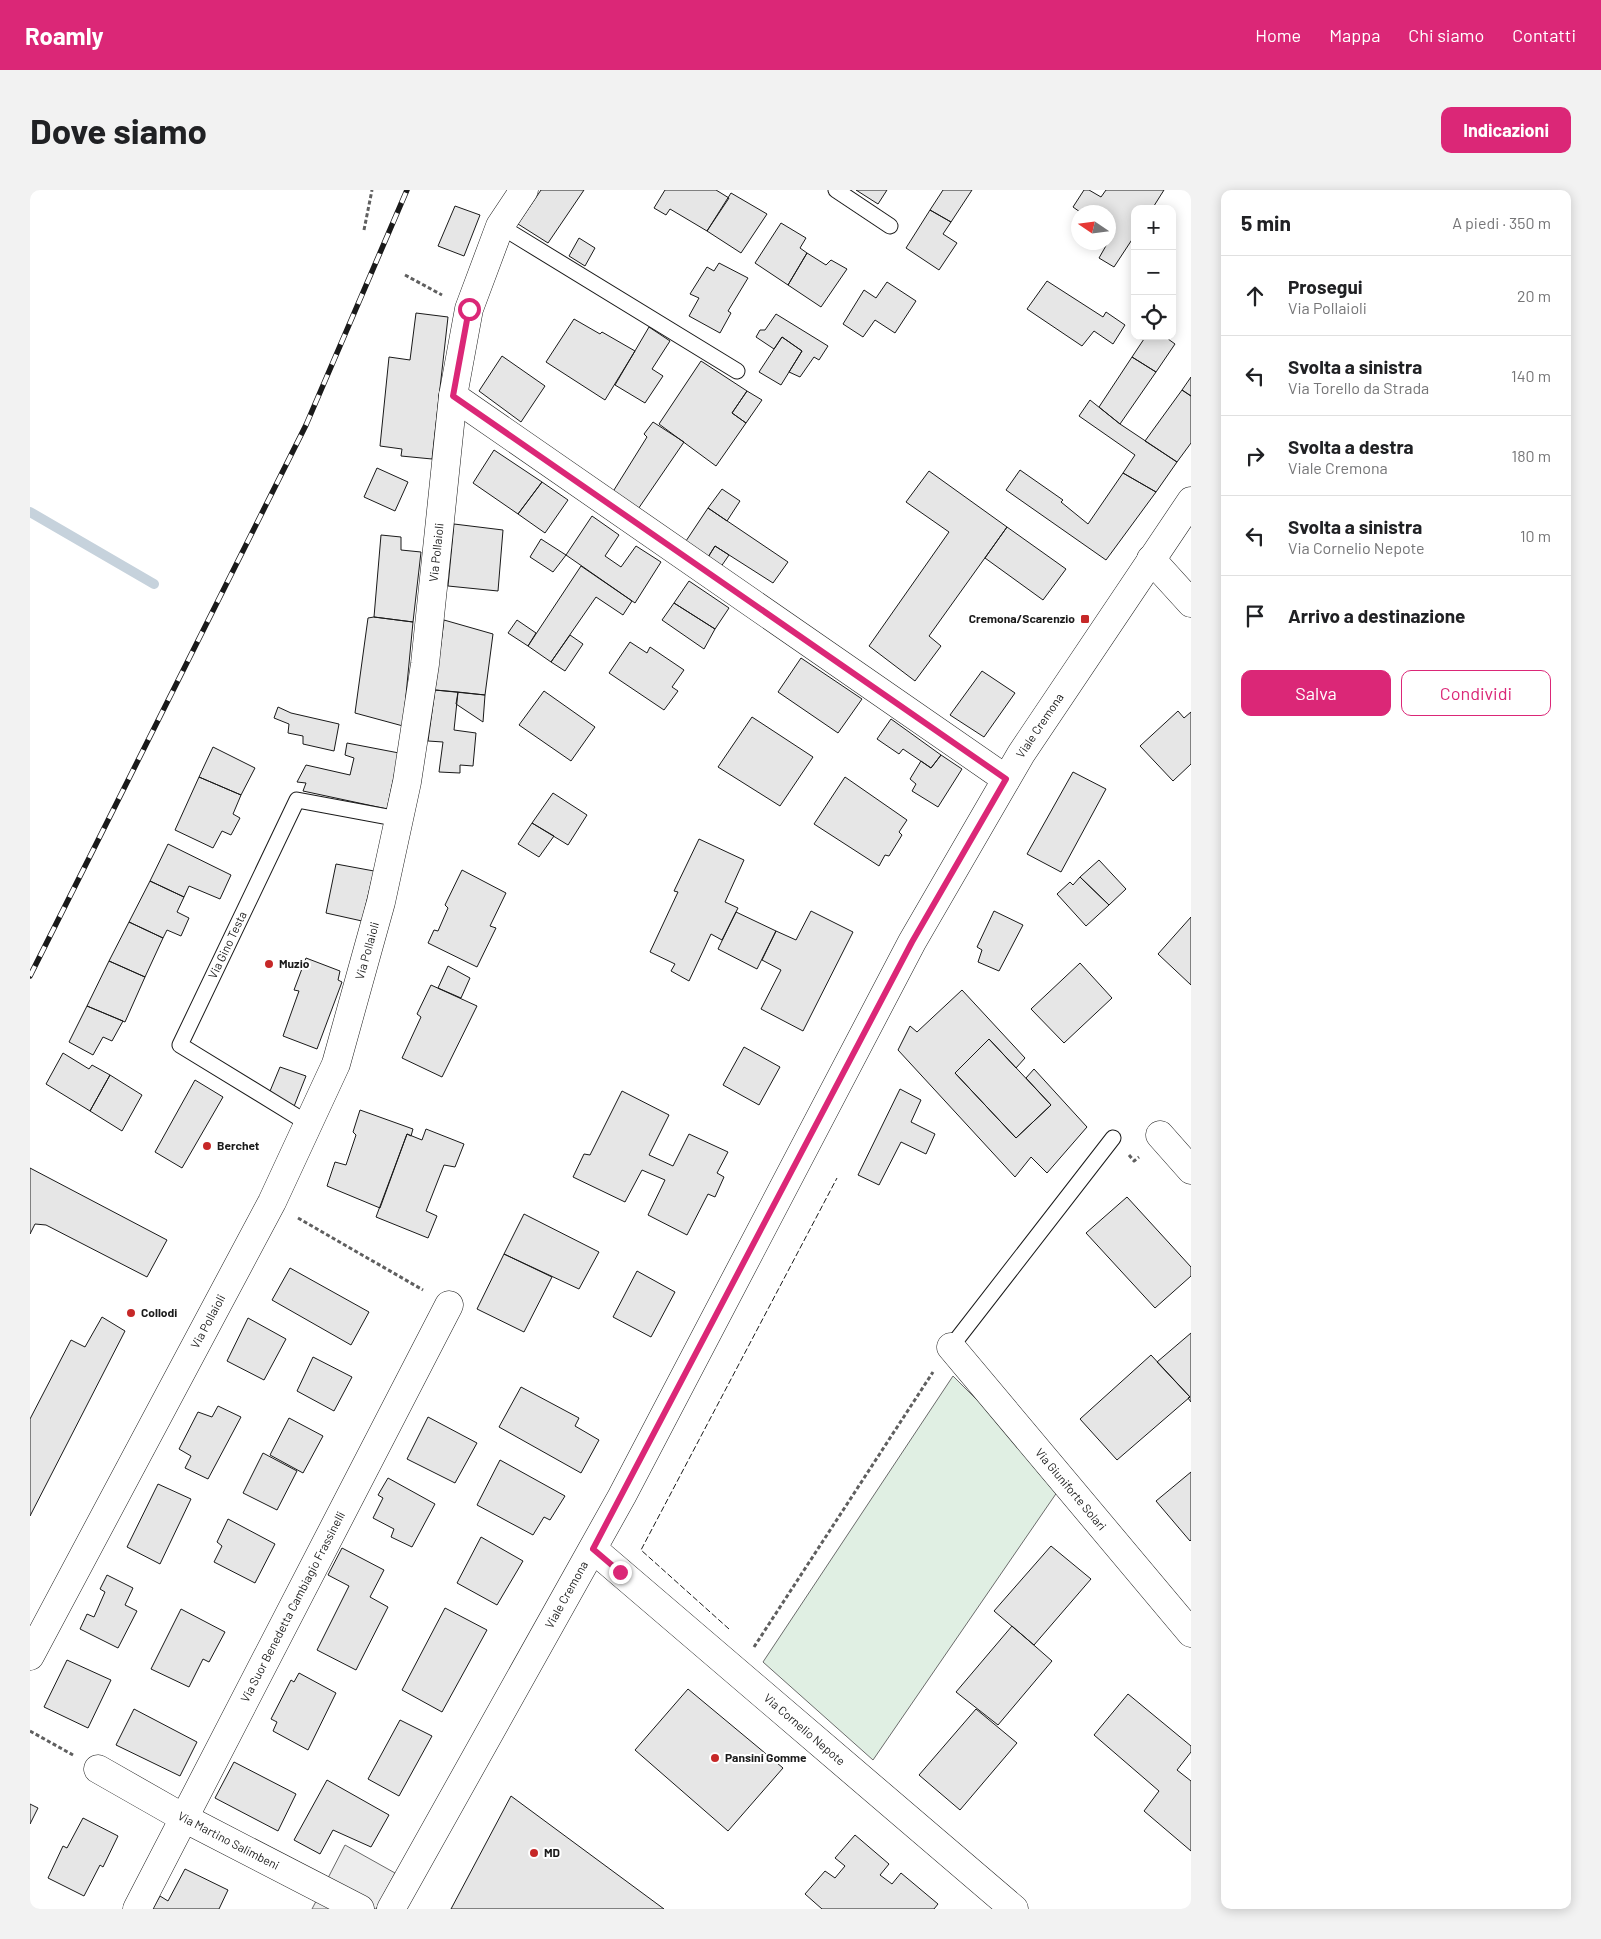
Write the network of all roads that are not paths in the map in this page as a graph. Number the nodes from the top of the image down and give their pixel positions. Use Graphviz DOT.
graph roads {
  1 [pos="524,190"];
  2 [pos="836,190"];
  3 [pos="500,226"];
  4 [pos="890,226"];
  5 [pos="737,370"];
  6 [pos="453,396"];
  7 [pos="1191,501"];
  8 [pos="1151,559"];
  9 [pos="1191,603"];
  10 [pos="1006,779"];
  11 [pos="400,819"];
  12 [pos="309,1124"];
  13 [pos="1160,1135"];
  14 [pos="1113,1138"];
  15 [pos="1191,1170"];
  16 [pos="449,1305"];
  17 [pos="951,1347"];
  18 [pos="593,1549"];
  19 [pos="1191,1633"];
  20 [pos="30,1656"];
  21 [pos="98,1768"];
  22 [pos="184,1818"];
  23 [pos="137,1909"];
  24 [pos="360,1909"];
  25 [pos="391,1909"];
  26 [pos="1014,1909"];
  1 -- 3 [label="street, Via Pollaioli"];
  2 -- 4 [label="lane"];
  3 -- 5 [label="lane"];
  3 -- 6 [label="street, Via Pollaioli"];
  6 -- 10 [label="street"];
  6 -- 11 [label="street, Via Pollaioli"];
  7 -- 8 [label="street, Viale Cremona"];
  8 -- 9 [label="street"];
  8 -- 10 [label="street, Viale Cremona"];
  10 -- 18 [label="street, Viale Cremona"];
  11 -- 12 [label="street, Via Pollaioli"];
  11 -- 12 [label="lane, Via Gino Testa"];
  12 -- 20 [label="street, Via Pollaioli"];
  13 -- 15 [label="street"];
  14 -- 17 [label="lane"];
  16 -- 22 [label="street, Via Suor Benedetta Cambiagio Frassinelli"];
  17 -- 19 [label="street, Via Giuniforte Solari"];
  18 -- 25 [label="street, Viale Cremona"];
  18 -- 26 [label="street, Via Cornelio Nepote"];
  21 -- 22 [label="street, Via Martino Salimbeni"];
  22 -- 23 [label="street, Via Suor Benedetta Cambiagio Frassinelli"];
  22 -- 24 [label="street, Via Martino Salimbeni"];
}
